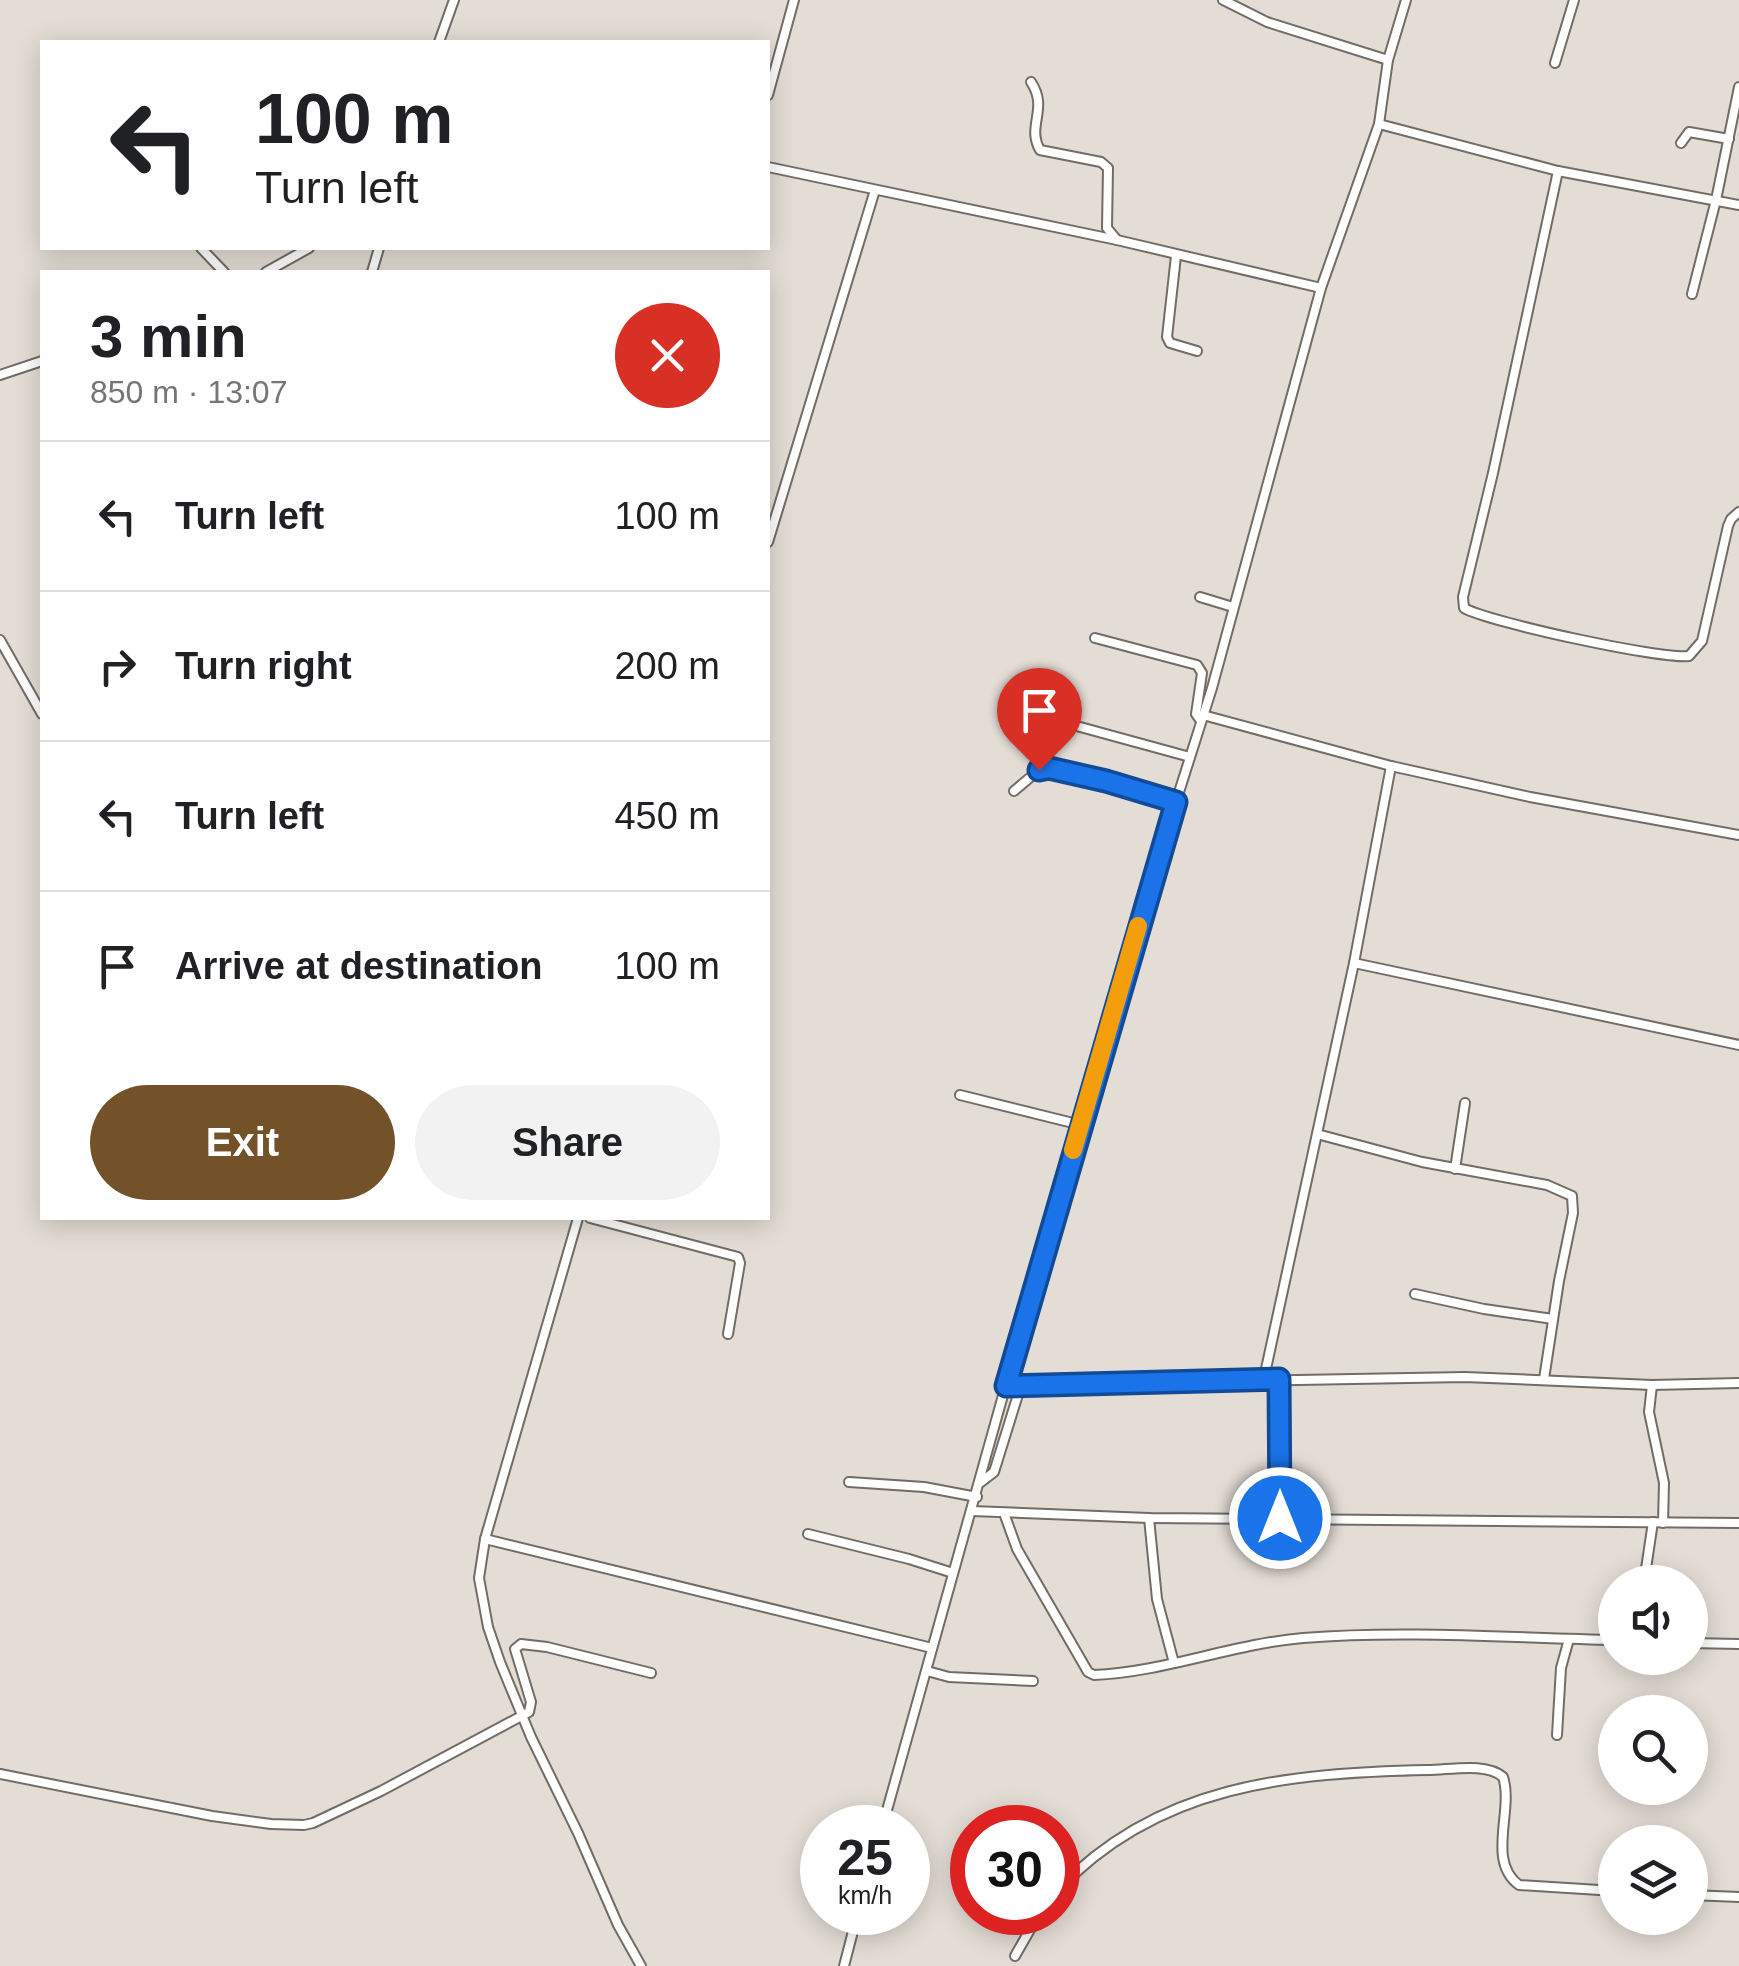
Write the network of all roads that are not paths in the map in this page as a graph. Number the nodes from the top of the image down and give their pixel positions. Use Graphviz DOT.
graph roads {
  1 [pos="454,0"];
  2 [pos="794,0"];
  3 [pos="1224,0"];
  4 [pos="1406,0"];
  5 [pos="1574,0"];
  6 [pos="440,40"];
  7 [pos="1388,60"];
  8 [pos="1554,63"];
  9 [pos="1031,82"];
  10 [pos="770,88"];
  11 [pos="1739,88"];
  12 [pos="1738,102"];
  13 [pos="1379,124"];
  14 [pos="1728,139"];
  15 [pos="1681,143"];
  16 [pos="770,167"];
  17 [pos="1558,171"];
  18 [pos="876,190"];
  19 [pos="1716,200"];
  20 [pos="1739,205"];
  21 [pos="1116,240"];
  22 [pos="203,250"];
  23 [pos="305,250"];
  24 [pos="1176,256"];
  25 [pos="222,270"];
  26 [pos="270,270"];
  27 [pos="1321,288"];
  28 [pos="1692,294"];
  29 [pos="1197,351"];
  30 [pos="40,362"];
  31 [pos="0,375"];
  32 [pos="1739,512"];
  33 [pos="770,535"];
  34 [pos="1200,597"];
  35 [pos="1233,607"];
  36 [pos="1095,638"];
  37 [pos="0,640"];
  38 [pos="40,710"];
  39 [pos="1040,716"];
  40 [pos="1202,718"];
  41 [pos="1190,757"];
  42 [pos="1391,766"];
  43 [pos="1014,791"];
  44 [pos="1176,802"];
  45 [pos="1739,834"];
  46 [pos="1354,962"];
  47 [pos="1739,1045"];
  48 [pos="960,1094"];
  49 [pos="1465,1104"];
  50 [pos="1080,1125"];
  51 [pos="1317,1134"];
  52 [pos="1455,1169"];
  53 [pos="577,1220"];
  54 [pos="598,1220"];
  55 [pos="1415,1294"];
  56 [pos="1553,1319"];
  57 [pos="728,1334"];
  58 [pos="1264,1378"];
  59 [pos="1279,1379"];
  60 [pos="1544,1379"];
  61 [pos="1739,1383"];
  62 [pos="1021,1385"];
  63 [pos="1652,1385"];
  64 [pos="1006,1386"];
  65 [pos="849,1482"];
  66 [pos="980,1482"];
  67 [pos="977,1497"];
  68 [pos="972,1511"];
  69 [pos="1004,1512"];
  70 [pos="1149,1518"];
  71 [pos="1280,1518"];
  72 [pos="1658,1522"];
  73 [pos="1739,1523"];
  74 [pos="808,1534"];
  75 [pos="485,1538"];
  76 [pos="1648,1565"];
  77 [pos="954,1573"];
  78 [pos="1569,1639"];
  79 [pos="1598,1640"];
  80 [pos="1708,1643"];
  81 [pos="1739,1644"];
  82 [pos="932,1648"];
  83 [pos="1174,1663"];
  84 [pos="927,1671"];
  85 [pos="651,1673"];
  86 [pos="1033,1681"];
  87 [pos="522,1718"];
  88 [pos="1557,1735"];
  89 [pos="0,1774"];
  90 [pos="889,1805"];
  91 [pos="1080,1866"];
  92 [pos="1598,1890"];
  93 [pos="1708,1896"];
  94 [pos="1739,1897"];
  95 [pos="852,1935"];
  96 [pos="1027,1935"];
  97 [pos="1015,1956"];
  98 [pos="641,1966"];
  99 [pos="844,1966"];
  1 -- 6 [label="street"];
  2 -- 10 [label="street"];
  3 -- 7 [label="street"];
  4 -- 7 [label="street"];
  5 -- 8 [label="street"];
  7 -- 13 [label="street"];
  9 -- 21 [label="street"];
  11 -- 12 [label="street"];
  12 -- 14 [label="street"];
  13 -- 17 [label="street"];
  13 -- 27 [label="street"];
  14 -- 15 [label="street"];
  14 -- 19 [label="street"];
  16 -- 18 [label="street"];
  17 -- 19 [label="street"];
  17 -- 32 [label="street"];
  18 -- 21 [label="street"];
  18 -- 33 [label="street"];
  19 -- 20 [label="street"];
  19 -- 28 [label="street"];
  21 -- 24 [label="street"];
  22 -- 25 [label="street"];
  23 -- 26 [label="street"];
  24 -- 27 [label="street"];
  24 -- 29 [label="street"];
  27 -- 35 [label="street"];
  30 -- 31 [label="street"];
  34 -- 35 [label="street"];
  35 -- 40 [label="street"];
  36 -- 40 [label="street"];
  37 -- 38 [label="street"];
  39 -- 41 [label="street"];
  40 -- 41 [label="street"];
  40 -- 42 [label="street"];
  41 -- 44 [label="street"];
  42 -- 45 [label="street"];
  42 -- 46 [label="street"];
  43 -- 44 [label="street"];
  44 -- 50 [label="street"];
  46 -- 47 [label="street"];
  46 -- 51 [label="street"];
  48 -- 50 [label="street"];
  49 -- 52 [label="street"];
  50 -- 64 [label="street"];
  51 -- 52 [label="street"];
  51 -- 58 [label="street"];
  52 -- 56 [label="street"];
  53 -- 75 [label="street"];
  54 -- 57 [label="street"];
  55 -- 56 [label="street"];
  56 -- 60 [label="street"];
  58 -- 59 [label="street"];
  58 -- 62 [label="street"];
  59 -- 60 [label="street"];
  59 -- 71 [label="street"];
  60 -- 63 [label="street"];
  61 -- 63 [label="street"];
  62 -- 64 [label="street"];
  62 -- 66 [label="street"];
  63 -- 72 [label="street"];
  64 -- 66 [label="street"];
  65 -- 67 [label="street"];
  66 -- 67 [label="street"];
  67 -- 68 [label="street"];
  68 -- 69 [label="street"];
  68 -- 77 [label="street"];
  69 -- 70 [label="street"];
  69 -- 83 [label="street"];
  70 -- 71 [label="street"];
  70 -- 83 [label="street"];
  71 -- 72 [label="street"];
  72 -- 73 [label="street"];
  72 -- 76 [label="street"];
  74 -- 77 [label="street"];
  75 -- 82 [label="street"];
  75 -- 87 [label="street"];
  77 -- 82 [label="street"];
  78 -- 79 [label="street"];
  78 -- 83 [label="street"];
  78 -- 88 [label="street"];
  80 -- 81 [label="street"];
  82 -- 84 [label="street"];
  84 -- 86 [label="street"];
  84 -- 90 [label="street"];
  85 -- 87 [label="street"];
  87 -- 89 [label="street"];
  87 -- 98 [label="street"];
  91 -- 92 [label="street"];
  93 -- 94 [label="street"];
  95 -- 99 [label="street"];
  96 -- 97 [label="street"];
}
